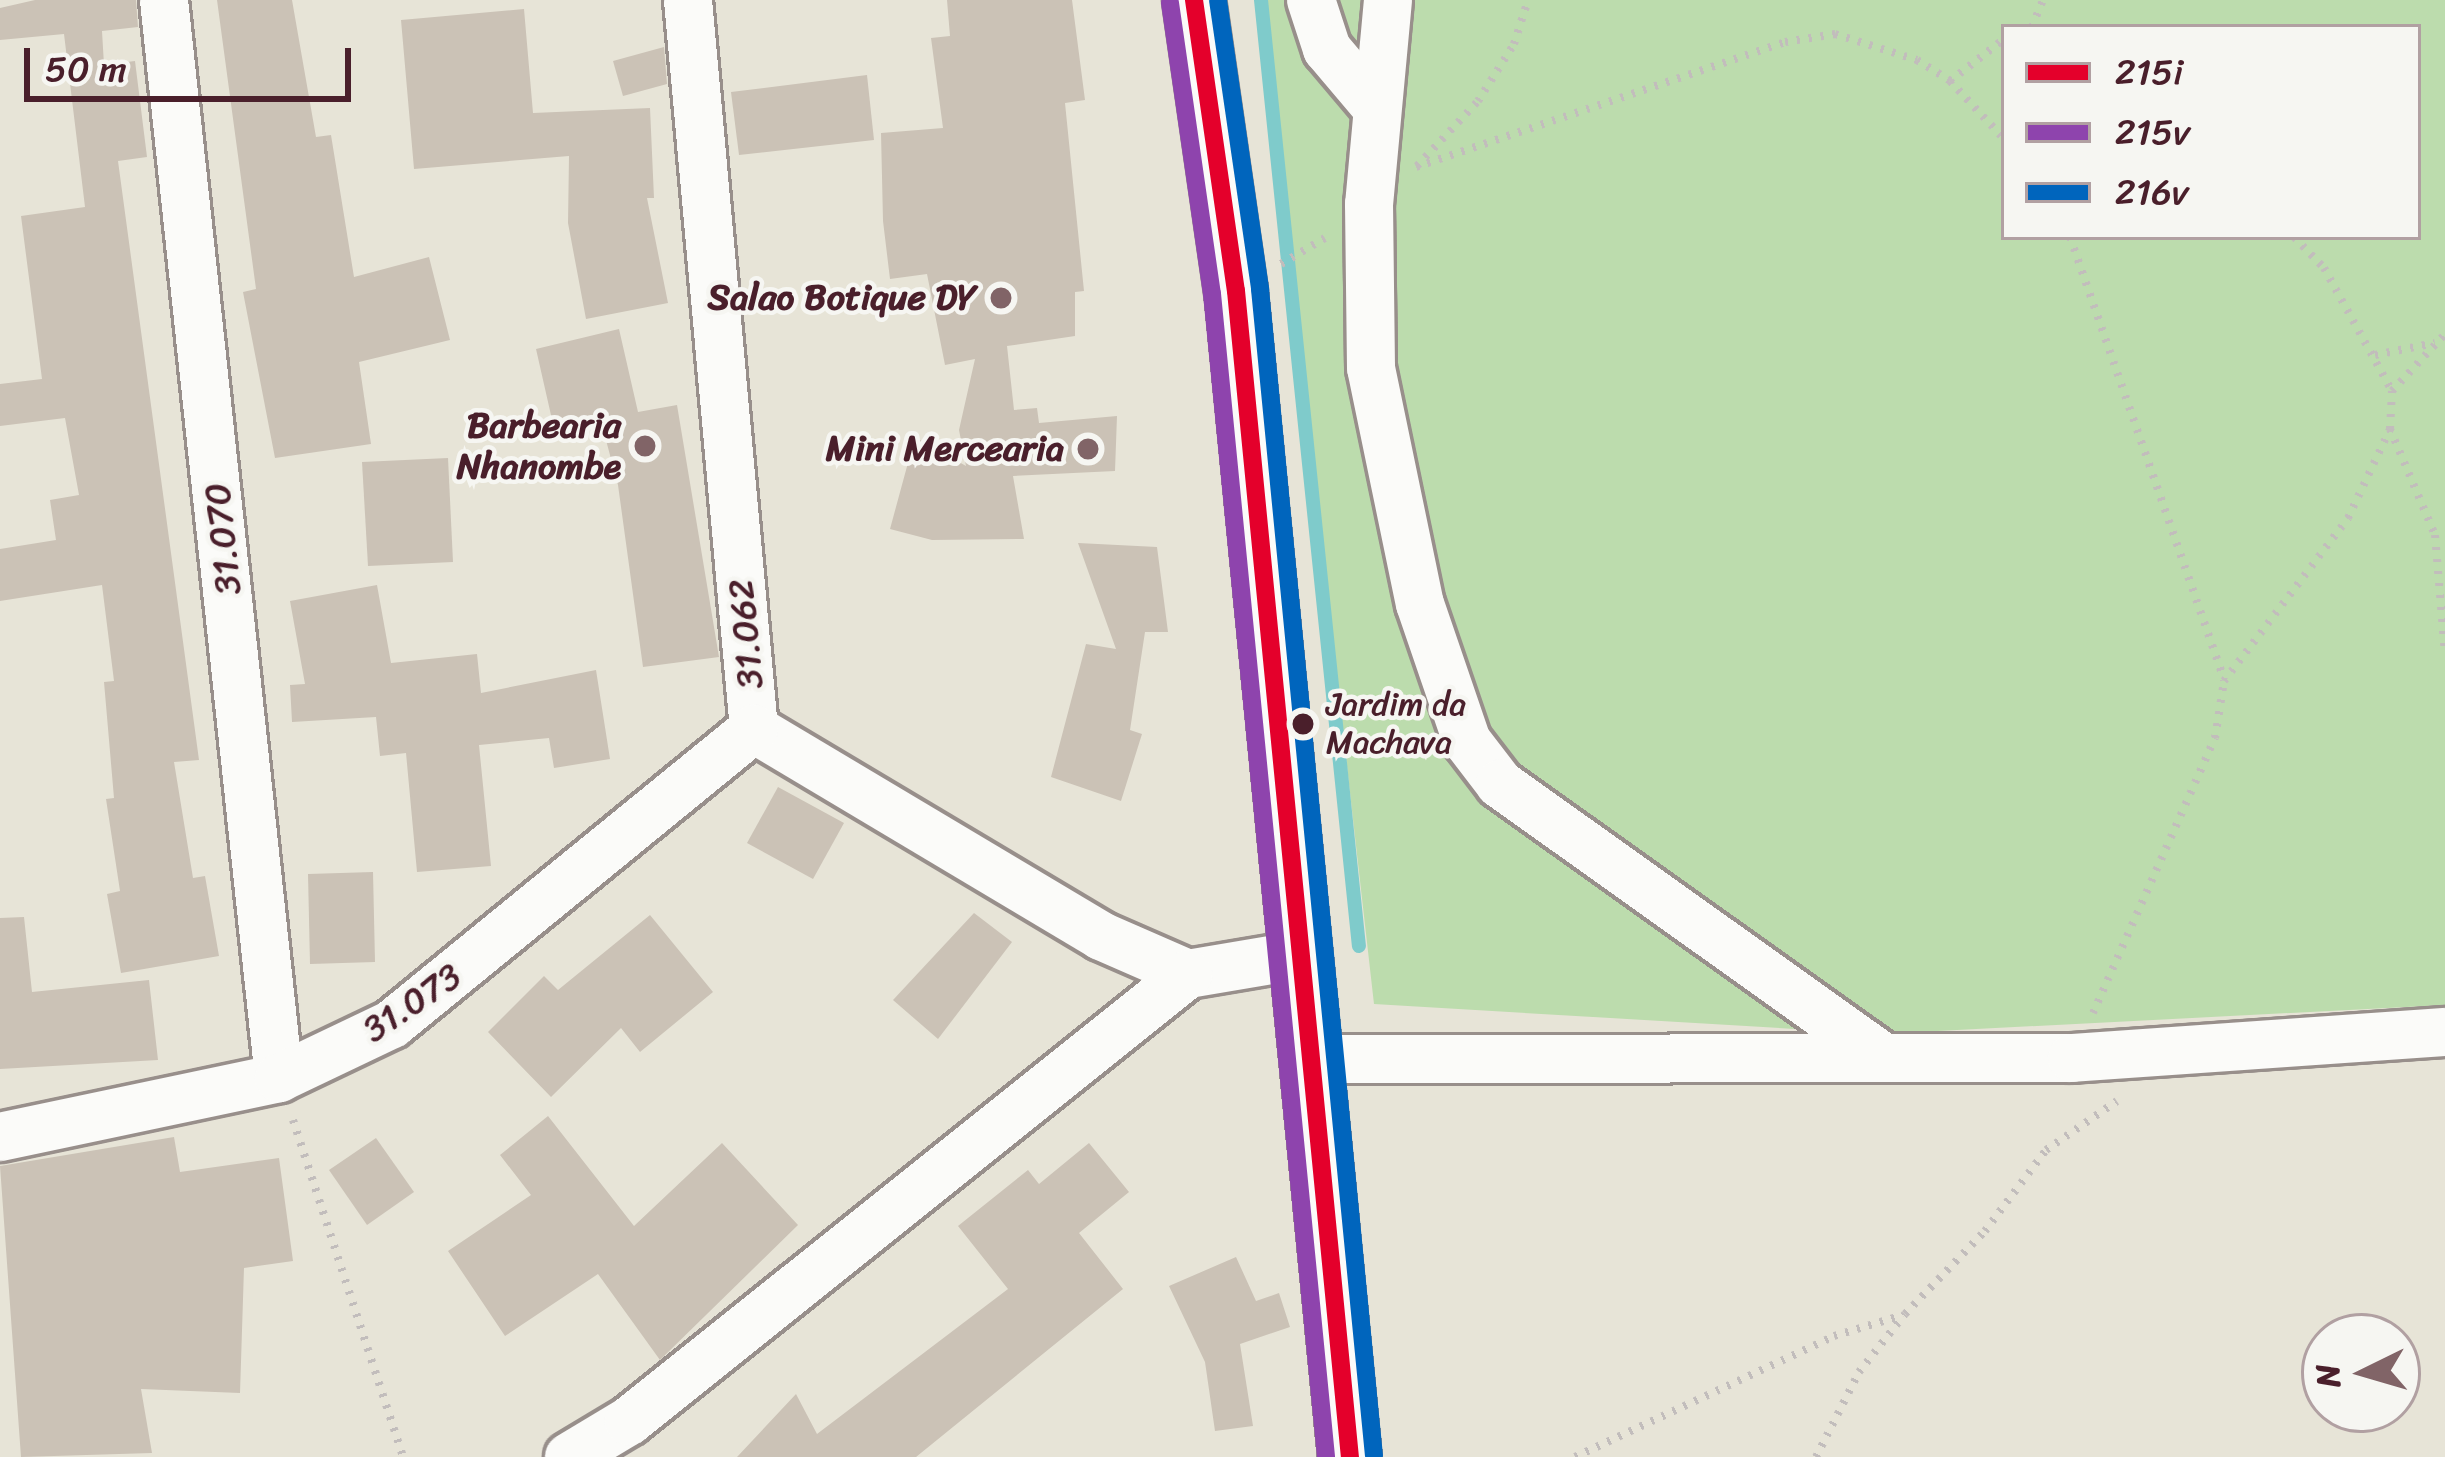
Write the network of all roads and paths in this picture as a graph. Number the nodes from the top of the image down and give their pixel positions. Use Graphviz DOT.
graph roads {
  1 [pos="164,0"];
  2 [pos="688,0"];
  3 [pos="1194,0"];
  4 [pos="1311,0"];
  5 [pos="1388,0"];
  6 [pos="1528,0"];
  7 [pos="2001,41"];
  8 [pos="1950,80"];
  9 [pos="1376,107"];
  10 [pos="2001,136"];
  11 [pos="1416,167"];
  12 [pos="1369,204"];
  13 [pos="2071,240"];
  14 [pos="2297,240"];
  15 [pos="1319,242"];
  16 [pos="2445,334"];
  17 [pos="2437,342"];
  18 [pos="2374,355"];
  19 [pos="2392,391"];
  20 [pos="2390,429"];
  21 [pos="2445,654"];
  22 [pos="2224,681"];
  23 [pos="754,729"];
  24 [pos="1300,955"];
  25 [pos="1188,974"];
  26 [pos="2445,1032"];
  27 [pos="1879,1054"];
  28 [pos="2072,1058"];
  29 [pos="1316,1059"];
  30 [pos="279,1078"];
  31 [pos="2128,1094"];
  32 [pos="0,1138"];
  33 [pos="1904,1314"];
  34 [pos="403,1457"];
  35 [pos="568,1457"];
  36 [pos="1350,1457"];
  37 [pos="1575,1457"];
  38 [pos="1816,1457"];
  1 -- 30 [label="street, 31.070"];
  2 -- 23 [label="street, 31.062"];
  3 -- 24 [label="main road"];
  4 -- 9 [label="street"];
  5 -- 9 [label="street"];
  6 -- 11 [label="path"];
  7 -- 8 [label="path"];
  8 -- 10 [label="path"];
  8 -- 11 [label="path"];
  9 -- 12 [label="street"];
  11 -- 12 [label="path"];
  12 -- 15 [label="path"];
  12 -- 27 [label="street"];
  13 -- 22 [label="path"];
  14 -- 18 [label="path"];
  16 -- 17 [label="path"];
  17 -- 18 [label="path"];
  17 -- 19 [label="path"];
  18 -- 19 [label="path"];
  19 -- 20 [label="path"];
  20 -- 21 [label="path"];
  20 -- 22 [label="path"];
  22 -- 28 [label="path"];
  23 -- 25 [label="street, 31.062"];
  23 -- 30 [label="street, 31.073"];
  24 -- 25 [label="street"];
  24 -- 29 [label="main road"];
  25 -- 35 [label="street"];
  26 -- 28 [label="street"];
  27 -- 28 [label="street"];
  27 -- 29 [label="street"];
  29 -- 36 [label="main road"];
  30 -- 32 [label="street, 31.073"];
  30 -- 34 [label="path"];
  31 -- 33 [label="path"];
  33 -- 37 [label="path"];
  33 -- 38 [label="path"];
}
